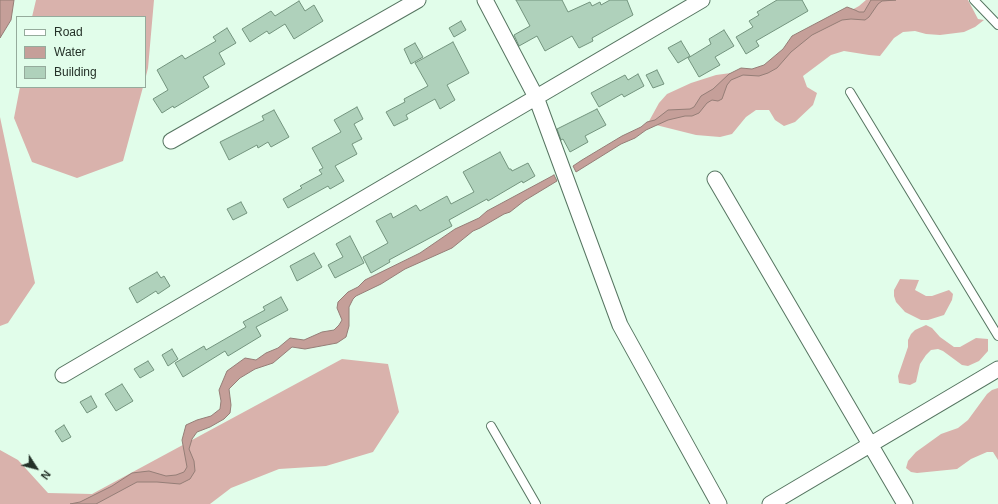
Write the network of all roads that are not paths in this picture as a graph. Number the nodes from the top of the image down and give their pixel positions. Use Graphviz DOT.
graph roads {
  1 [pos="418,0"];
  2 [pos="485,0"];
  3 [pos="702,0"];
  4 [pos="974,0"];
  5 [pos="998,25"];
  6 [pos="850,92"];
  7 [pos="536,97"];
  8 [pos="171,141"];
  9 [pos="715,179"];
  10 [pos="998,336"];
  11 [pos="998,369"];
  12 [pos="63,375"];
  13 [pos="491,426"];
  14 [pos="870,445"];
  15 [pos="536,504"];
  16 [pos="719,504"];
  17 [pos="770,504"];
  18 [pos="905,504"];
  1 -- 8 [label="street"];
  2 -- 7 [label="street"];
  3 -- 7 [label="street"];
  4 -- 5 [label="lane"];
  6 -- 10 [label="lane"];
  7 -- 12 [label="street"];
  7 -- 16 [label="street"];
  9 -- 14 [label="street"];
  11 -- 14 [label="street"];
  13 -- 15 [label="lane"];
  14 -- 17 [label="street"];
  14 -- 18 [label="street"];
}
